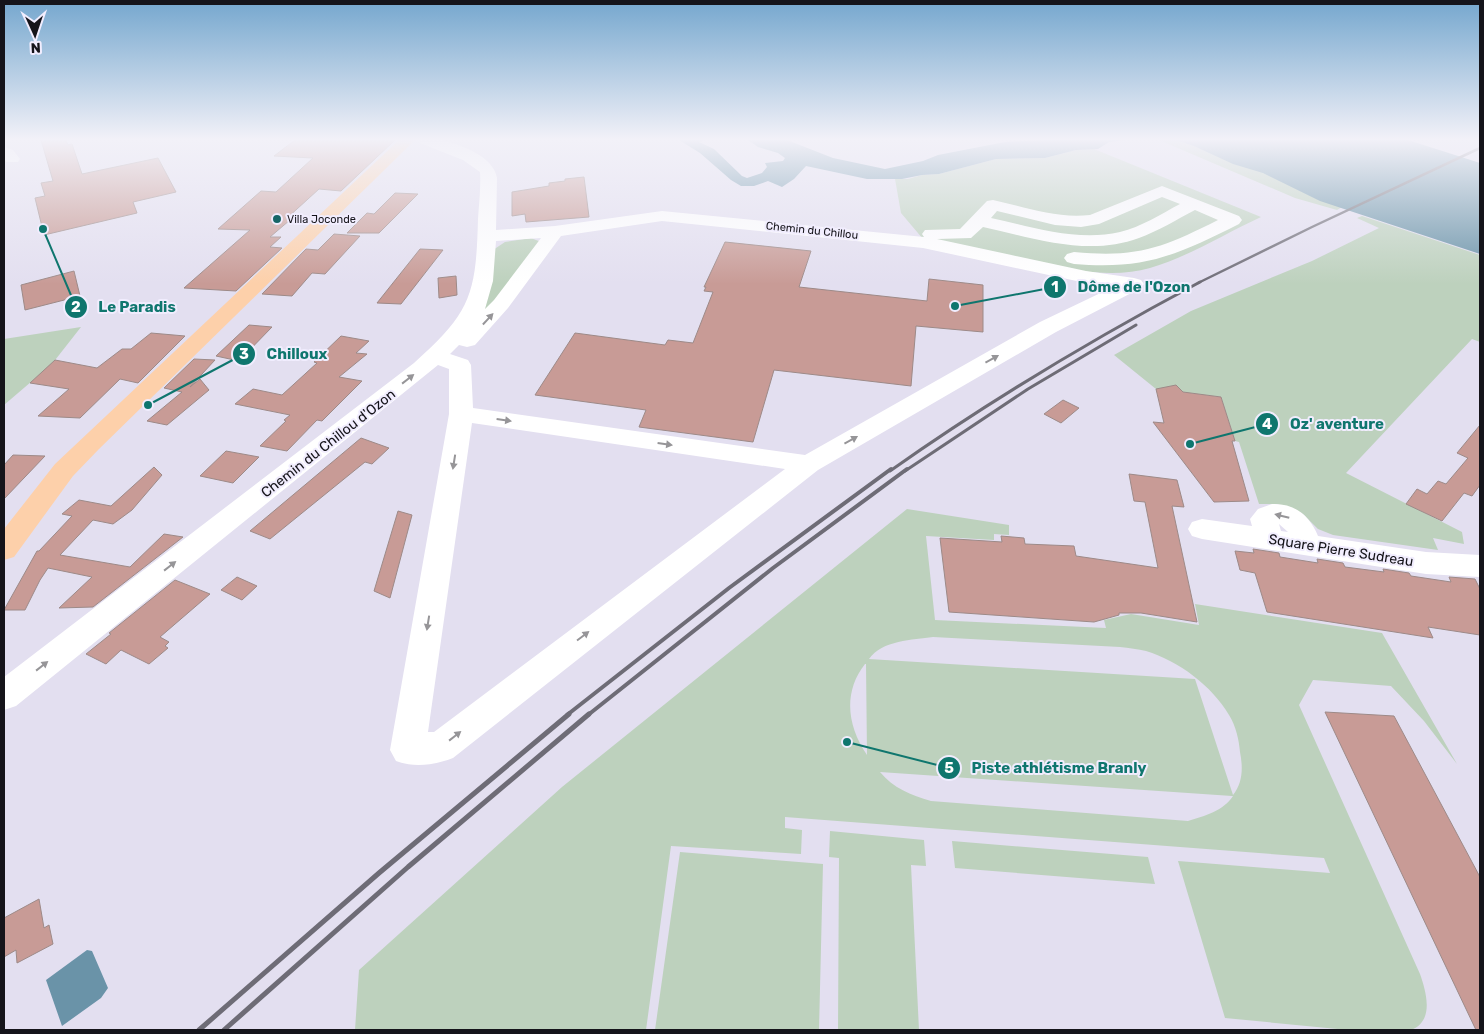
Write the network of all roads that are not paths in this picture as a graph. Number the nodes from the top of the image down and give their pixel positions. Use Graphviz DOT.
graph roads {
  1 [pos="357,188"];
  2 [pos="489,188"];
  3 [pos="1194,204"];
  4 [pos="979,220"];
  5 [pos="555,231"];
  6 [pos="965,234"];
  7 [pos="488,236"];
  8 [pos="902,240"];
  9 [pos="434,357"];
  10 [pos="461,414"];
  11 [pos="809,464"];
  12 [pos="1202,529"];
  13 [pos="4,549"];
  14 [pos="1480,566"];
  15 [pos="4,696"];
  1 -- 13 [label="main road"];
  2 -- 7 [label="street, Chemin du Chillou d'Ozon"];
  3 -- 4 [label="street"];
  3 -- 4 [label="street"];
  3 -- 6 [label="street"];
  4 -- 6 [label="street"];
  5 -- 7 [label="street, Chemin du Chillou"];
  5 -- 8 [label="street, Chemin du Chillou"];
  9 -- 5 [label="street, one-way"];
  6 -- 8 [label="street"];
  7 -- 9 [label="street, Chemin du Chillou d'Ozon"];
  11 -- 8 [label="street, Chemin du Chillou, one-way"];
  9 -- 10 [label="street"];
  15 -- 9 [label="street, Chemin du Chillou d'Ozon, one-way"];
  10 -- 11 [label="street, one-way"];
  10 -- 11 [label="street, one-way"];
  12 -- 14 [label="street, Square Pierre Sudreau"];
}
